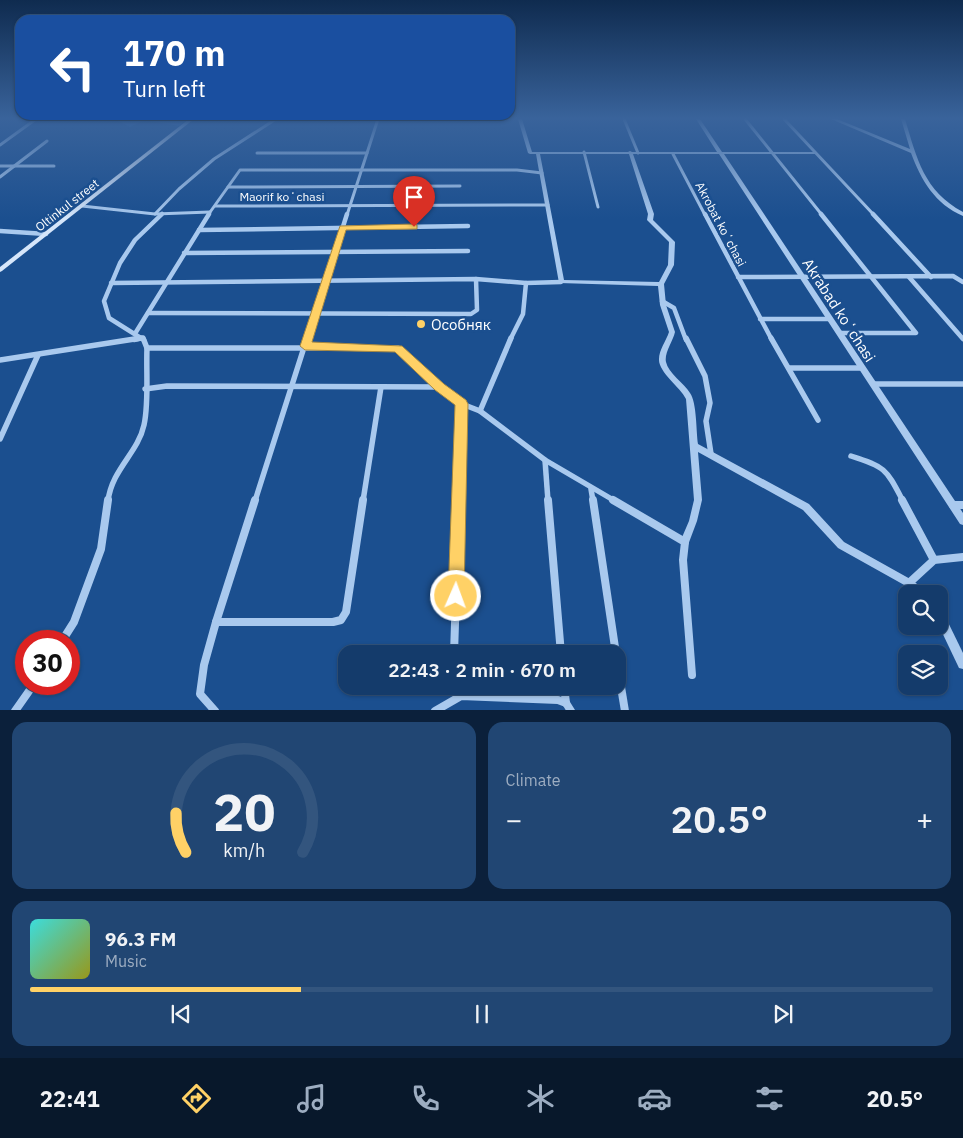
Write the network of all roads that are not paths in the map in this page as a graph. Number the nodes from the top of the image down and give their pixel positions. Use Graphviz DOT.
graph roads {
  1 [pos="33,152"];
  2 [pos="150,152"];
  3 [pos="225,152"];
  4 [pos="530,152"];
  5 [pos="578,152"];
  6 [pos="584,152"];
  7 [pos="630,152"];
  8 [pos="631,152"];
  9 [pos="765,152"];
  10 [pos="772,152"];
  11 [pos="815,152"];
  12 [pos="913,152"];
  13 [pos="257,153"];
  14 [pos="367,153"];
  15 [pos="538,153"];
  16 [pos="638,153"];
  17 [pos="720,153"];
  18 [pos="673,154"];
  19 [pos="0,166"];
  20 [pos="15,166"];
  21 [pos="54,166"];
  22 [pos="362,169"];
  23 [pos="542,173"];
  24 [pos="0,178"];
  25 [pos="460,186"];
  26 [pos="228,187"];
  27 [pos="356,187"];
  28 [pos="548,205"];
  29 [pos="82,206"];
  30 [pos="215,206"];
  31 [pos="350,206"];
  32 [pos="598,206"];
  33 [pos="210,212"];
  34 [pos="154,214"];
  35 [pos="162,214"];
  36 [pos="963,214"];
  37 [pos="468,226"];
  38 [pos="343,228"];
  39 [pos="199,230"];
  40 [pos="0,232"];
  41 [pos="46,234"];
  42 [pos="468,250"];
  43 [pos="184,253"];
  44 [pos="334,253"];
  45 [pos="0,270"];
  46 [pos="738,277"];
  47 [pos="872,277"];
  48 [pos="909,277"];
  49 [pos="931,277"];
  50 [pos="803,278"];
  51 [pos="476,279"];
  52 [pos="326,281"];
  53 [pos="111,282"];
  54 [pos="560,282"];
  55 [pos="963,282"];
  56 [pos="166,283"];
  57 [pos="526,283"];
  58 [pos="661,284"];
  59 [pos="662,301"];
  60 [pos="316,312"];
  61 [pos="148,313"];
  62 [pos="760,319"];
  63 [pos="830,319"];
  64 [pos="136,332"];
  65 [pos="839,333"];
  66 [pos="143,338"];
  67 [pos="963,339"];
  68 [pos="305,346"];
  69 [pos="147,348"];
  70 [pos="38,355"];
  71 [pos="0,360"];
  72 [pos="788,368"];
  73 [pos="862,368"];
  74 [pos="872,384"];
  75 [pos="962,385"];
  76 [pos="293,386"];
  77 [pos="381,387"];
  78 [pos="440,387"];
  79 [pos="145,389"];
  80 [pos="462,404"];
  81 [pos="480,411"];
  82 [pos="818,420"];
  83 [pos="0,439"];
  84 [pos="695,446"];
  85 [pos="710,454"];
  86 [pos="851,456"];
  87 [pos="545,460"];
  88 [pos="591,488"];
  89 [pos="953,505"];
  90 [pos="963,505"];
  91 [pos="963,521"];
  92 [pos="685,542"];
  93 [pos="963,557"];
  94 [pos="934,560"];
  95 [pos="910,583"];
  96 [pos="912,585"];
  97 [pos="216,622"];
  98 [pos="69,630"];
  99 [pos="948,634"];
  100 [pos="454,645"];
  101 [pos="560,645"];
  102 [pos="615,645"];
  103 [pos="963,664"];
  104 [pos="692,675"];
  105 [pos="26,695"];
  106 [pos="565,695"];
  107 [pos="623,695"];
  108 [pos="461,696"];
  109 [pos="566,703"];
  110 [pos="15,710"];
  111 [pos="216,710"];
  112 [pos="435,710"];
  113 [pos="571,710"];
  114 [pos="625,710"];
  1 -- 20 [label="street"];
  2 -- 29 [label="main road, Oltinkul street"];
  3 -- 34 [label="street"];
  4 -- 15 [label="street"];
  5 -- 15 [label="street"];
  6 -- 32 [label="street"];
  7 -- 58 [label="street"];
  8 -- 16 [label="street"];
  9 -- 17 [label="street"];
  10 -- 47 [label="street"];
  11 -- 49 [label="street"];
  12 -- 36 [label="street"];
  13 -- 14 [label="street"];
  14 -- 22 [label="street"];
  15 -- 23 [label="street"];
  16 -- 18 [label="street"];
  17 -- 18 [label="street"];
  17 -- 50 [label="street, Akrabad koʻchasi"];
  18 -- 46 [label="street, Akrobat koʻchasi"];
  19 -- 20 [label="street"];
  20 -- 21 [label="street"];
  20 -- 24 [label="street"];
  22 -- 23 [label="street, Maorif koʻchasi"];
  22 -- 26 [label="street, Maorif koʻchasi"];
  22 -- 27 [label="street"];
  23 -- 28 [label="street"];
  25 -- 27 [label="street, Maorif koʻchasi"];
  26 -- 27 [label="street, Maorif koʻchasi"];
  26 -- 30 [label="street"];
  27 -- 31 [label="street"];
  28 -- 31 [label="street, Maorif koʻchasi"];
  28 -- 54 [label="street"];
  29 -- 34 [label="street"];
  29 -- 41 [label="main road, Oltinkul street"];
  30 -- 31 [label="street, Maorif koʻchasi"];
  30 -- 33 [label="street"];
  31 -- 38 [label="street"];
  33 -- 35 [label="street"];
  33 -- 39 [label="street"];
  34 -- 35 [label="street"];
  35 -- 53 [label="street"];
  37 -- 38 [label="street"];
  38 -- 39 [label="street"];
  38 -- 44 [label="street"];
  39 -- 43 [label="street"];
  40 -- 41 [label="street"];
  41 -- 45 [label="main road, Oltinkul street"];
  42 -- 44 [label="street"];
  43 -- 44 [label="street"];
  43 -- 56 [label="street"];
  44 -- 52 [label="street"];
  46 -- 50 [label="street"];
  46 -- 62 [label="street, Akrobat koʻchasi"];
  47 -- 48 [label="street"];
  47 -- 50 [label="street"];
  47 -- 65 [label="street"];
  48 -- 49 [label="street"];
  48 -- 67 [label="street"];
  49 -- 55 [label="street"];
  50 -- 63 [label="street, Akrabad koʻchasi"];
  51 -- 52 [label="street"];
  51 -- 57 [label="street"];
  51 -- 60 [label="street"];
  52 -- 56 [label="street"];
  52 -- 60 [label="street"];
  53 -- 56 [label="street"];
  53 -- 64 [label="street"];
  54 -- 57 [label="street"];
  54 -- 58 [label="street"];
  56 -- 61 [label="street"];
  57 -- 81 [label="street"];
  58 -- 59 [label="street"];
  59 -- 84 [label="street"];
  59 -- 85 [label="street"];
  60 -- 61 [label="street"];
  60 -- 68 [label="street"];
  61 -- 64 [label="street"];
  62 -- 63 [label="street"];
  62 -- 72 [label="street, Akrobat koʻchasi"];
  63 -- 65 [label="street, Akrabad koʻchasi"];
  64 -- 66 [label="street"];
  65 -- 73 [label="street, Akrabad koʻchasi"];
  66 -- 69 [label="street"];
  66 -- 70 [label="street"];
  68 -- 69 [label="street"];
  68 -- 76 [label="street"];
  68 -- 78 [label="street"];
  69 -- 79 [label="street"];
  70 -- 71 [label="street"];
  70 -- 83 [label="street"];
  72 -- 73 [label="street"];
  72 -- 82 [label="street, Akrobat koʻchasi"];
  73 -- 74 [label="street, Akrabad koʻchasi"];
  74 -- 75 [label="street"];
  74 -- 89 [label="street, Akrabad koʻchasi"];
  76 -- 77 [label="street"];
  76 -- 79 [label="street"];
  76 -- 97 [label="street"];
  77 -- 78 [label="street"];
  77 -- 97 [label="street"];
  78 -- 80 [label="street"];
  79 -- 98 [label="street"];
  80 -- 81 [label="street"];
  80 -- 100 [label="street"];
  81 -- 87 [label="street"];
  84 -- 85 [label="street"];
  84 -- 92 [label="street"];
  85 -- 95 [label="street"];
  86 -- 94 [label="street"];
  87 -- 88 [label="street"];
  87 -- 101 [label="street"];
  88 -- 92 [label="street"];
  88 -- 102 [label="street"];
  89 -- 90 [label="street"];
  89 -- 91 [label="street, Akrabad koʻchasi"];
  92 -- 104 [label="street"];
  93 -- 94 [label="street"];
  94 -- 95 [label="street"];
  95 -- 96 [label="street"];
  97 -- 111 [label="street"];
  99 -- 103 [label="street"];
  105 -- 110 [label="street"];
  106 -- 109 [label="street"];
  107 -- 114 [label="street"];
  108 -- 109 [label="street"];
  108 -- 112 [label="street"];
  109 -- 113 [label="street"];
}
